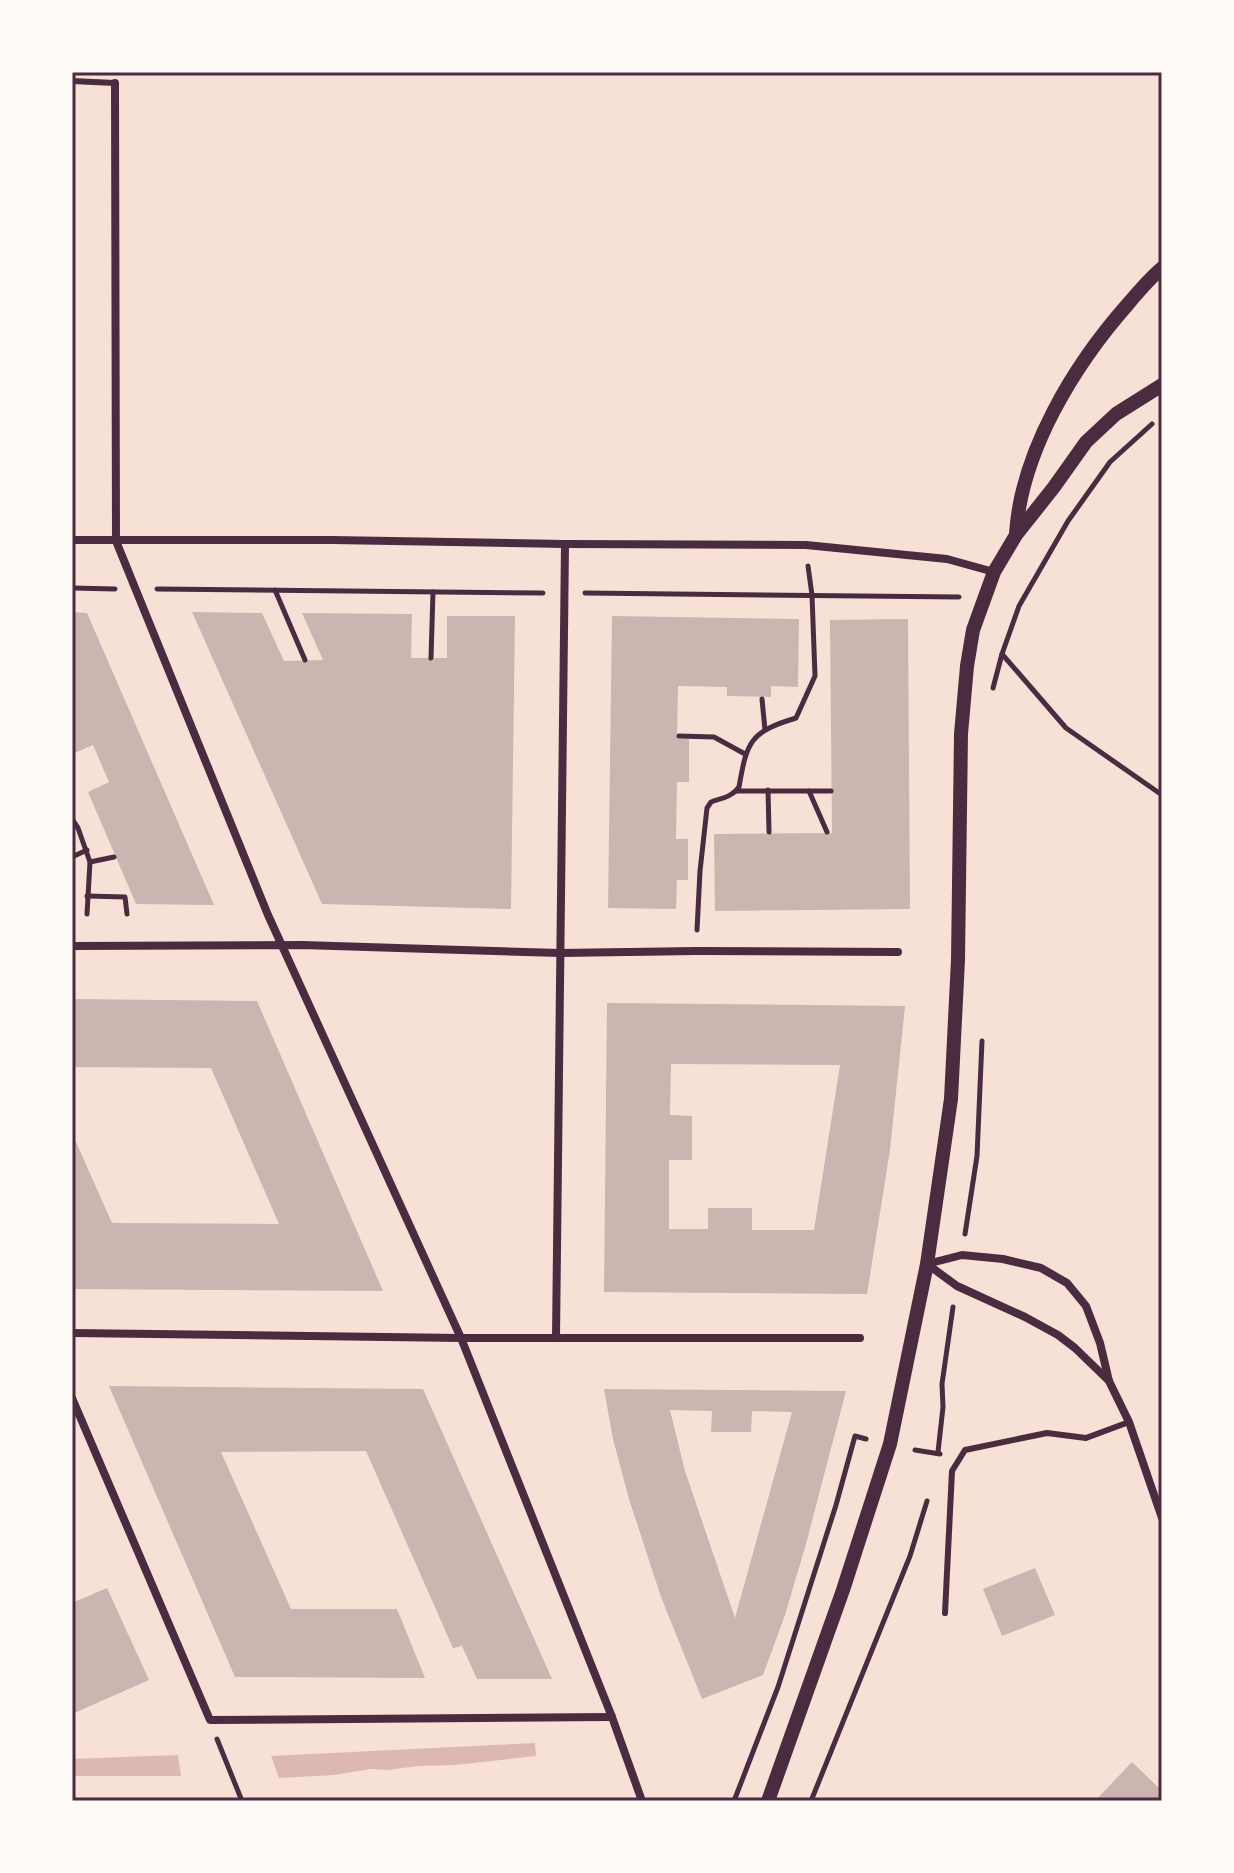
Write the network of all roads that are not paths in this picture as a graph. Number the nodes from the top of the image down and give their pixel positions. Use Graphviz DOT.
graph roads {
  1 [pos="72,81"];
  2 [pos="115,83"];
  3 [pos="1162,268"];
  4 [pos="1162,385"];
  5 [pos="1016,535"];
  6 [pos="72,540"];
  7 [pos="116,541"];
  8 [pos="565,544"];
  9 [pos="994,572"];
  10 [pos="281,945"];
  11 [pos="72,946"];
  12 [pos="898,952"];
  13 [pos="560,953"];
  14 [pos="927,1264"];
  15 [pos="72,1333"];
  16 [pos="556,1337"];
  17 [pos="461,1338"];
  18 [pos="860,1338"];
  19 [pos="1109,1381"];
  20 [pos="72,1398"];
  21 [pos="1129,1422"];
  22 [pos="1162,1518"];
  23 [pos="945,1613"];
  24 [pos="612,1717"];
  25 [pos="642,1801"];
  26 [pos="768,1801"];
  1 -- 2 [label="lane"];
  2 -- 7 [label="street"];
  3 -- 5 [label="street"];
  4 -- 5 [label="street"];
  5 -- 9 [label="street"];
  6 -- 7 [label="street"];
  7 -- 8 [label="street"];
  7 -- 10 [label="street"];
  8 -- 9 [label="street"];
  8 -- 13 [label="street"];
  9 -- 14 [label="street"];
  10 -- 11 [label="street"];
  10 -- 13 [label="street"];
  10 -- 17 [label="street"];
  12 -- 13 [label="street"];
  13 -- 16 [label="street"];
  14 -- 19 [label="street"];
  14 -- 19 [label="street"];
  14 -- 26 [label="street"];
  15 -- 17 [label="street"];
  16 -- 17 [label="street"];
  16 -- 18 [label="street"];
  17 -- 24 [label="street"];
  19 -- 21 [label="street"];
  20 -- 24 [label="street"];
  21 -- 22 [label="street"];
  21 -- 23 [label="lane"];
  24 -- 25 [label="street"];
}
